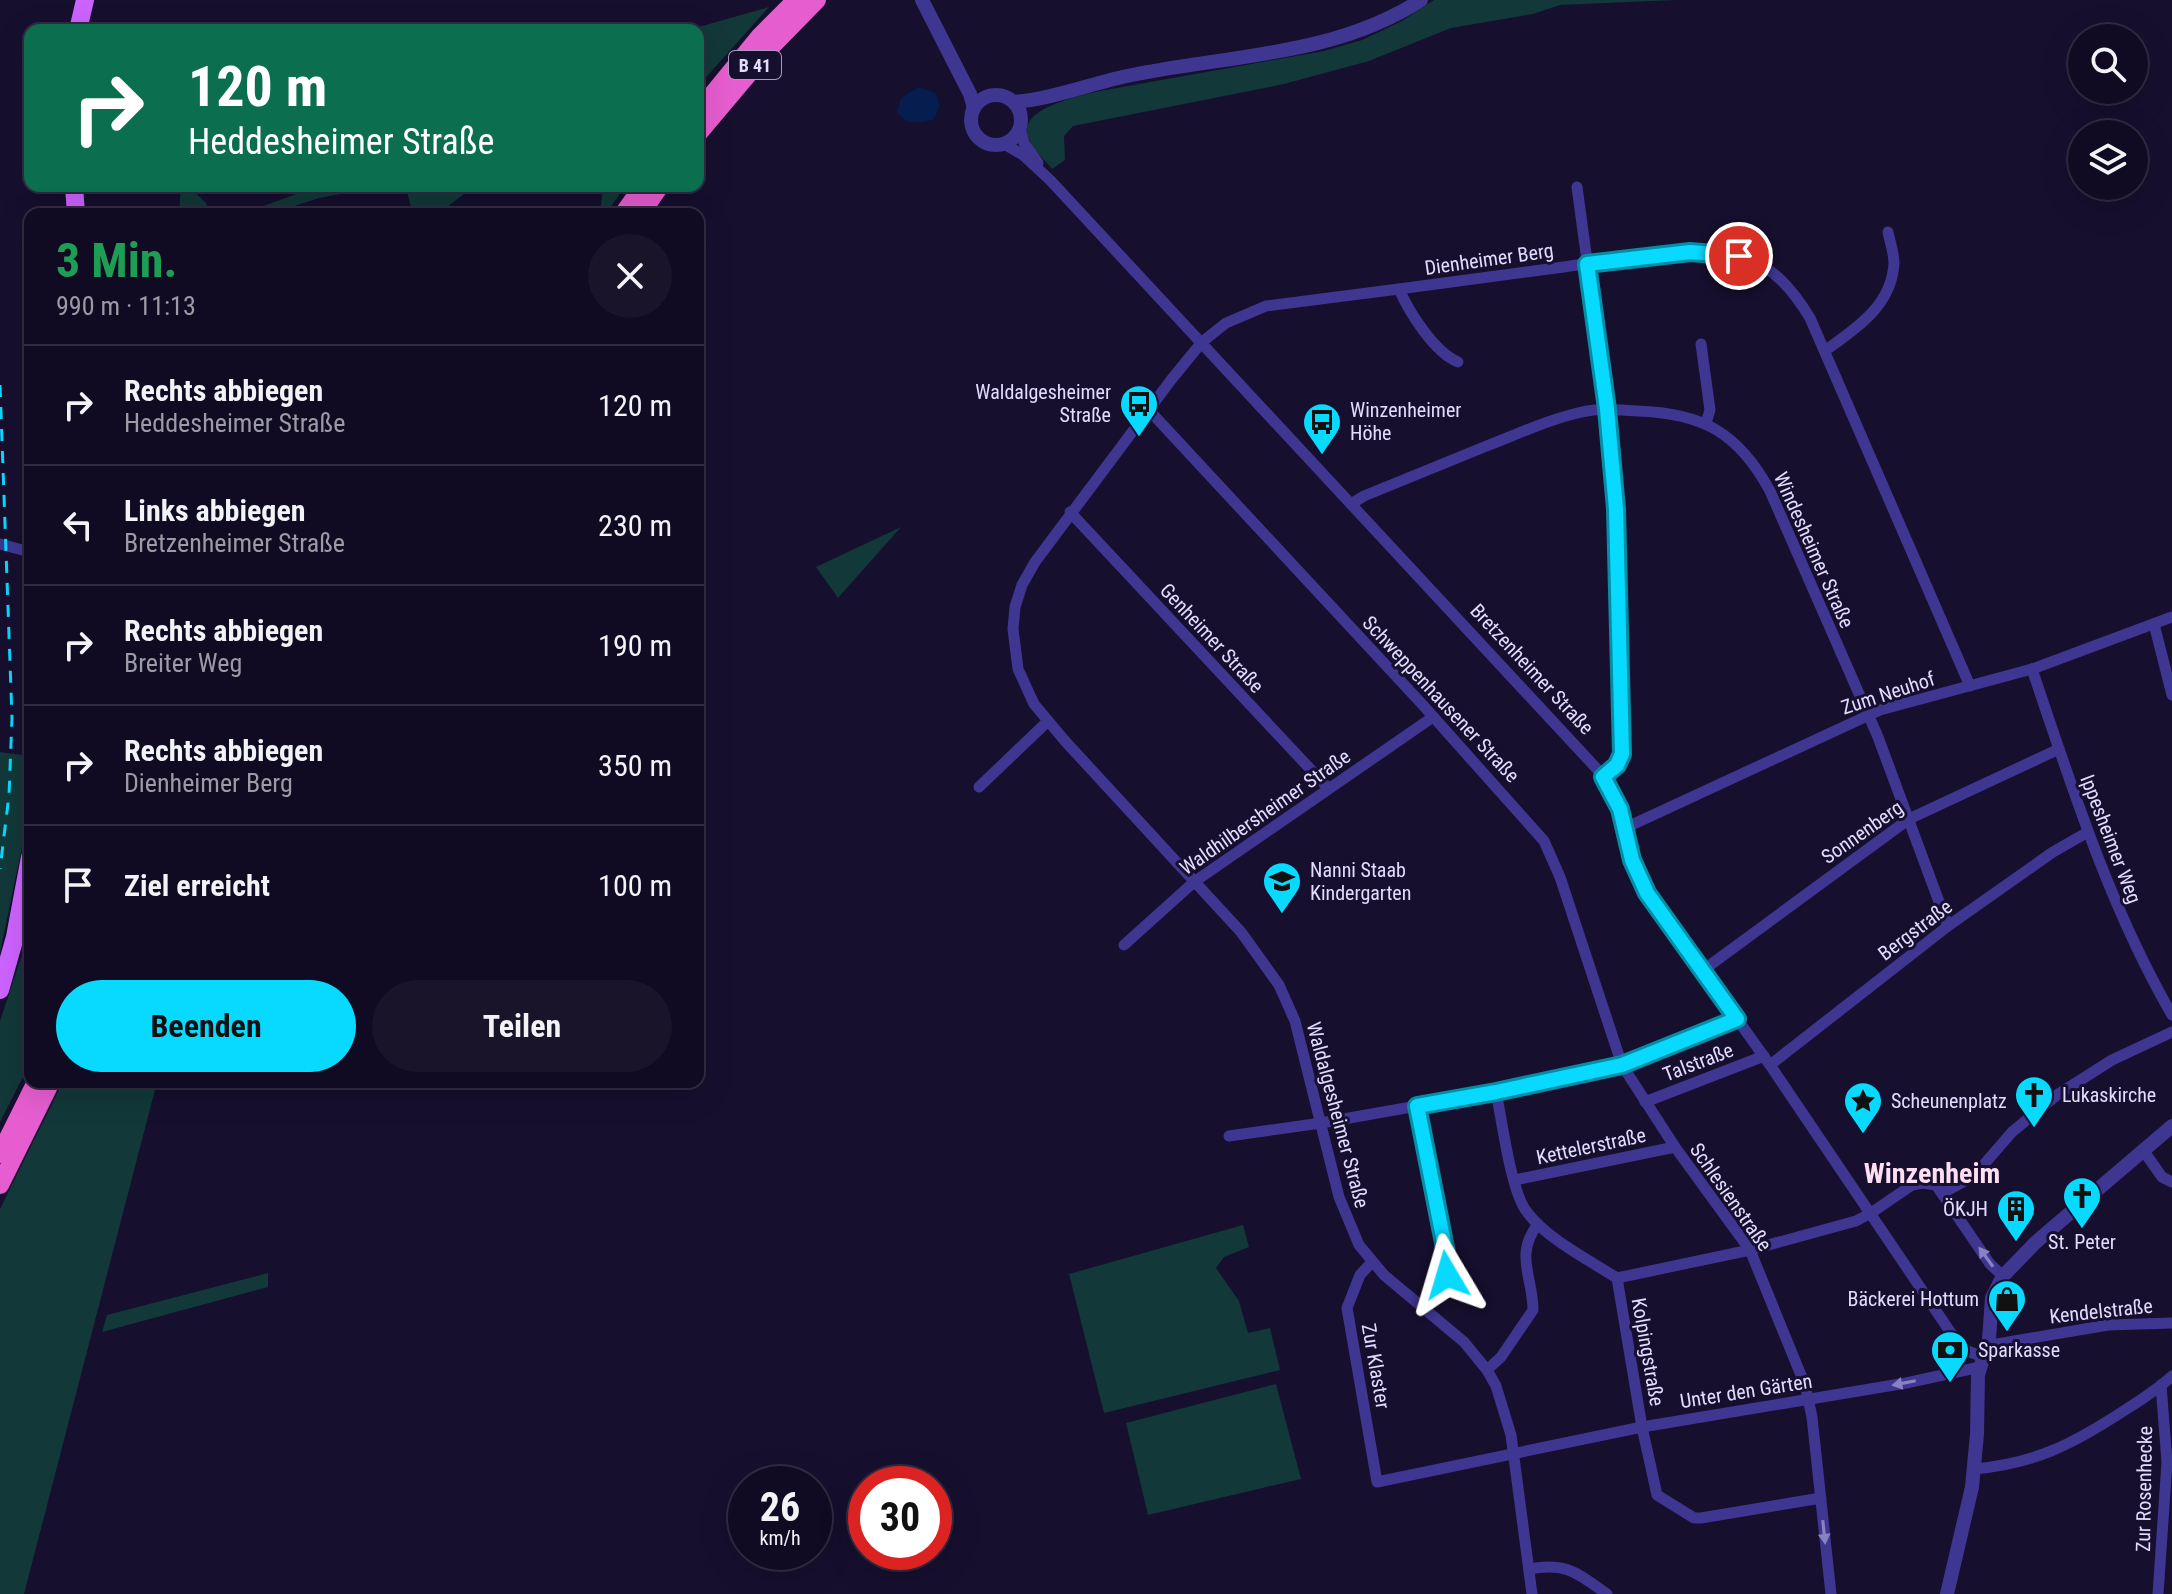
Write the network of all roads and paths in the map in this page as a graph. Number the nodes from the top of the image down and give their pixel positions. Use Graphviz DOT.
graph roads {
  1 [pos="85,0"];
  2 [pos="796,0"];
  3 [pos="817,0"];
  4 [pos="922,0"];
  5 [pos="1421,0"];
  6 [pos="79,24"];
  7 [pos="955,65"];
  8 [pos="1080,87"];
  9 [pos="989,96"];
  10 [pos="1014,102"];
  11 [pos="704,105"];
  12 [pos="974,108"];
  13 [pos="1021,123"];
  14 [pos="704,127"];
  15 [pos="1004,144"];
  16 [pos="1050,180"];
  17 [pos="1577,187"];
  18 [pos="1888,232"];
  19 [pos="1587,264"];
  20 [pos="1399,289"];
  21 [pos="1202,342"];
  22 [pos="1701,344"];
  23 [pos="1826,350"];
  24 [pos="1458,362"];
  25 [pos="1148,409"];
  26 [pos="1607,409"];
  27 [pos="1706,423"];
  28 [pos="1351,504"];
  29 [pos="1070,512"];
  30 [pos="0,544"];
  31 [pos="24,550"];
  32 [pos="2172,617"];
  33 [pos="2154,624"];
  34 [pos="2032,669"];
  35 [pos="1970,686"];
  36 [pos="2172,695"];
  37 [pos="1867,715"];
  38 [pos="1433,717"];
  39 [pos="1047,722"];
  40 [pos="2059,749"];
  41 [pos="1603,777"];
  42 [pos="979,787"];
  43 [pos="1328,788"];
  44 [pos="1909,819"];
  45 [pos="1625,828"];
  46 [pos="2088,832"];
  47 [pos="1194,882"];
  48 [pos="24,889"];
  49 [pos="1948,926"];
  50 [pos="1124,945"];
  51 [pos="1702,971"];
  52 [pos="0,990"];
  53 [pos="2172,1015"];
  54 [pos="1737,1019"];
  55 [pos="2172,1032"];
  56 [pos="1767,1061"];
  57 [pos="1622,1065"];
  58 [pos="33,1088"];
  59 [pos="48,1088"];
  60 [pos="1496,1092"];
  61 [pos="1645,1102"];
  62 [pos="1417,1106"];
  63 [pos="1321,1123"];
  64 [pos="2172,1126"];
  65 [pos="1229,1136"];
  66 [pos="1675,1147"];
  67 [pos="2143,1150"];
  68 [pos="0,1154"];
  69 [pos="1515,1180"];
  70 [pos="2172,1182"];
  71 [pos="0,1185"];
  72 [pos="1943,1193"];
  73 [pos="1871,1213"];
  74 [pos="1538,1224"];
  75 [pos="1750,1250"];
  76 [pos="1372,1262"];
  77 [pos="2003,1276"];
  78 [pos="1617,1278"];
  79 [pos="1424,1310"];
  80 [pos="2172,1323"];
  81 [pos="1983,1356"];
  82 [pos="1487,1370"];
  83 [pos="2172,1376"];
  84 [pos="2161,1385"];
  85 [pos="1809,1399"];
  86 [pos="1642,1427"];
  87 [pos="1513,1454"];
  88 [pos="2169,1462"];
  89 [pos="1974,1469"];
  90 [pos="1377,1482"];
  91 [pos="1821,1498"];
  92 [pos="1529,1569"];
  93 [pos="1532,1594"];
  94 [pos="1607,1594"];
  95 [pos="1831,1594"];
  96 [pos="1947,1594"];
  97 [pos="2158,1594"];
  1 -- 6 [label="main road"];
  2 -- 11 [label="highway, B 41"];
  3 -- 14 [label="highway, B 41"];
  4 -- 7 [label="street"];
  5 -- 8 [label="street"];
  7 -- 9 [label="street"];
  7 -- 12 [label="street"];
  8 -- 10 [label="street"];
  8 -- 13 [label="street"];
  9 -- 10 [label="street"];
  9 -- 12 [label="street"];
  10 -- 13 [label="street"];
  12 -- 15 [label="street"];
  13 -- 15 [label="street"];
  13 -- 16 [label="street, Bretzenheimer Straße"];
  15 -- 16 [label="street, Bretzenheimer Straße"];
  16 -- 21 [label="street, Bretzenheimer Straße"];
  17 -- 19 [label="street"];
  18 -- 23 [label="street"];
  19 -- 20 [label="street, Dienheimer Berg"];
  19 -- 23 [label="street, Dienheimer Berg"];
  19 -- 26 [label="street"];
  20 -- 21 [label="street, Dienheimer Berg"];
  20 -- 24 [label="street, Dienheimer Berg"];
  21 -- 25 [label="street, Waldalgesheimer Straße"];
  21 -- 28 [label="street, Bretzenheimer Straße"];
  22 -- 27 [label="street"];
  23 -- 35 [label="street, Dienheimer Berg"];
  25 -- 29 [label="street, Waldalgesheimer Straße"];
  25 -- 38 [label="street, Schweppenhausener Straße"];
  26 -- 27 [label="street, Windesheimer Straße"];
  26 -- 28 [label="street, Windesheimer Straße"];
  26 -- 41 [label="street"];
  27 -- 37 [label="street, Windesheimer Straße"];
  28 -- 41 [label="street, Bretzenheimer Straße"];
  29 -- 39 [label="street, Waldalgesheimer Straße"];
  29 -- 43 [label="street, Genheimer Straße"];
  30 -- 31 [label="street"];
  32 -- 33 [label="street, Zum Neuhof"];
  33 -- 34 [label="street, Zum Neuhof"];
  33 -- 36 [label="street"];
  34 -- 35 [label="street, Zum Neuhof"];
  34 -- 40 [label="street, Ippesheimer Weg"];
  35 -- 37 [label="street, Zum Neuhof"];
  37 -- 44 [label="street, Windesheimer Straße"];
  37 -- 45 [label="street, Zum Neuhof"];
  38 -- 43 [label="street, Waldhilbersheimer Straße"];
  38 -- 57 [label="street, Schweppenhausener Straße"];
  39 -- 42 [label="street"];
  39 -- 47 [label="street, Waldalgesheimer Straße"];
  40 -- 44 [label="street, Sonnenberg"];
  40 -- 46 [label="street, Ippesheimer Weg"];
  41 -- 45 [label="street, Bretzenheimer Straße"];
  43 -- 47 [label="street, Waldhilbersheimer Straße"];
  44 -- 49 [label="street, Windesheimer Straße"];
  44 -- 51 [label="street, Sonnenberg"];
  45 -- 51 [label="street, Bretzenheimer Straße"];
  46 -- 49 [label="street, Bergstraße"];
  46 -- 53 [label="street, Ippesheimer Weg"];
  47 -- 50 [label="street, Waldhilbersheimer Straße"];
  47 -- 63 [label="street, Waldalgesheimer Straße"];
  48 -- 52 [label="main road"];
  49 -- 56 [label="street, Bergstraße"];
  51 -- 54 [label="street, Bretzenheimer Straße"];
  54 -- 56 [label="street, Bretzenheimer Straße"];
  54 -- 57 [label="street"];
  55 -- 72 [label="street"];
  56 -- 61 [label="street, Talstraße"];
  56 -- 73 [label="street, Bretzenheimer Straße"];
  57 -- 60 [label="street"];
  57 -- 61 [label="street, Schlesienstraße"];
  58 -- 68 [label="highway"];
  59 -- 71 [label="highway"];
  60 -- 62 [label="street"];
  60 -- 69 [label="street, Kolpingstraße"];
  61 -- 66 [label="street, Schlesienstraße"];
  62 -- 63 [label="street"];
  62 -- 79 [label="street"];
  63 -- 65 [label="street"];
  63 -- 76 [label="street, Waldalgesheimer Straße"];
  64 -- 67 [label="street"];
  66 -- 69 [label="street, Kettelerstraße"];
  66 -- 75 [label="street, Schlesienstraße"];
  67 -- 70 [label="street"];
  67 -- 77 [label="street"];
  69 -- 74 [label="street, Kolpingstraße"];
  72 -- 73 [label="street"];
  77 -- 72 [label="street, one-way"];
  73 -- 75 [label="street"];
  73 -- 81 [label="street, Bretzenheimer Straße"];
  74 -- 78 [label="street, Kolpingstraße"];
  74 -- 82 [label="street"];
  75 -- 78 [label="street"];
  75 -- 85 [label="street, Schlesienstraße"];
  76 -- 79 [label="street, Waldalgesheimer Straße"];
  76 -- 90 [label="street, Zur Klaster"];
  77 -- 81 [label="street"];
  78 -- 86 [label="street, Kolpingstraße"];
  79 -- 82 [label="street, Waldalgesheimer Straße"];
  80 -- 81 [label="street, Kendelstraße"];
  81 -- 85 [label="street, Unter den Gärten, one-way"];
  81 -- 89 [label="street"];
  82 -- 87 [label="street, Waldalgesheimer Straße"];
  83 -- 84 [label="street"];
  84 -- 88 [label="street, Zur Rosenhecke"];
  84 -- 89 [label="street"];
  85 -- 86 [label="street, Unter den Gärten"];
  85 -- 91 [label="street, Schlesienstraße"];
  86 -- 87 [label="street, Unter den Gärten"];
  86 -- 91 [label="street, Kolpingstraße"];
  87 -- 90 [label="street, Unter den Gärten"];
  87 -- 92 [label="street, Waldalgesheimer Straße"];
  88 -- 97 [label="street, Zur Rosenhecke"];
  89 -- 96 [label="street"];
  91 -- 95 [label="street, Schlesienstraße, one-way"];
  92 -- 93 [label="street, Waldalgesheimer Straße"];
  92 -- 94 [label="street"];
}
